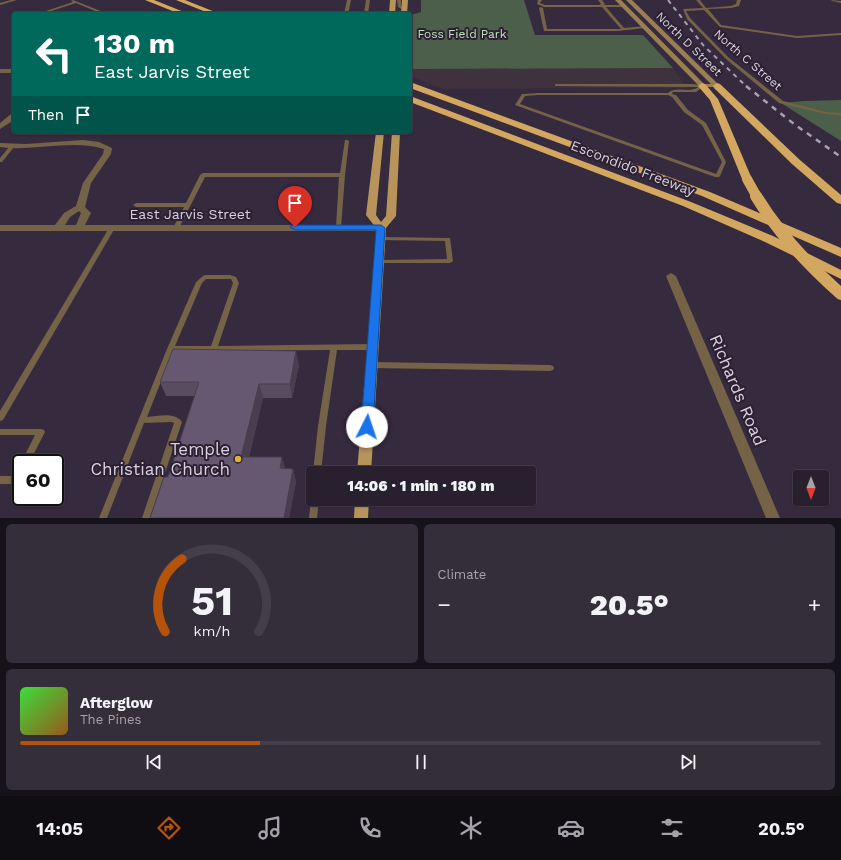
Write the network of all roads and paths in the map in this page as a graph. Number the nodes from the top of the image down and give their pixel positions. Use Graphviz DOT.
graph roads {
  1 [pos="16,0"];
  2 [pos="71,0"];
  3 [pos="148,0"];
  4 [pos="179,0"];
  5 [pos="349,0"];
  6 [pos="368,0"];
  7 [pos="393,0"];
  8 [pos="399,0"];
  9 [pos="405,0"];
  10 [pos="540,0"];
  11 [pos="600,0"];
  12 [pos="618,0"];
  13 [pos="629,0"];
  14 [pos="698,0"];
  15 [pos="739,0"];
  16 [pos="833,0"];
  17 [pos="76,2"];
  18 [pos="841,2"];
  19 [pos="0,4"];
  20 [pos="602,6"];
  21 [pos="623,6"];
  22 [pos="541,8"];
  23 [pos="705,10"];
  24 [pos="45,12"];
  25 [pos="101,12"];
  26 [pos="181,12"];
  27 [pos="212,12"];
  28 [pos="346,12"];
  29 [pos="366,12"];
  30 [pos="392,12"];
  31 [pos="404,12"];
  32 [pos="655,26"];
  33 [pos="645,27"];
  34 [pos="623,29"];
  35 [pos="841,34"];
  36 [pos="0,71"];
  37 [pos="12,71"];
  38 [pos="556,85"];
  39 [pos="668,85"];
  40 [pos="412,86"];
  41 [pos="702,86"];
  42 [pos="717,86"];
  43 [pos="670,92"];
  44 [pos="412,100"];
  45 [pos="841,114"];
  46 [pos="12,118"];
  47 [pos="0,127"];
  48 [pos="380,134"];
  49 [pos="396,134"];
  50 [pos="347,141"];
  51 [pos="0,145"];
  52 [pos="12,147"];
  53 [pos="0,160"];
  54 [pos="342,175"];
  55 [pos="841,201"];
  56 [pos="136,205"];
  57 [pos="187,205"];
  58 [pos="80,207"];
  59 [pos="339,227"];
  60 [pos="0,228"];
  61 [pos="58,228"];
  62 [pos="79,228"];
  63 [pos="112,228"];
  64 [pos="176,228"];
  65 [pos="381,228"];
  66 [pos="381,239"];
  67 [pos="841,253"];
  68 [pos="379,262"];
  69 [pos="841,275"];
  70 [pos="671,276"];
  71 [pos="841,294"];
  72 [pos="373,347"];
  73 [pos="334,348"];
  74 [pos="170,349"];
  75 [pos="214,349"];
  76 [pos="372,365"];
  77 [pos="550,368"];
  78 [pos="0,418"];
  79 [pos="142,420"];
  80 [pos="0,432"];
  81 [pos="30,454"];
  82 [pos="318,466"];
  83 [pos="365,466"];
  84 [pos="0,480"];
  85 [pos="12,480"];
  86 [pos="314,506"];
  87 [pos="362,506"];
  88 [pos="103,518"];
  89 [pos="146,518"];
  90 [pos="313,518"];
  91 [pos="361,518"];
  92 [pos="773,518"];
  1 -- 19 [label="lane"];
  2 -- 17 [label="lane"];
  3 -- 26 [label="highway"];
  4 -- 27 [label="highway"];
  5 -- 28 [label="lane"];
  6 -- 29 [label="lane"];
  7 -- 30 [label="main road"];
  8 -- 31 [label="lane"];
  9 -- 31 [label="main road"];
  10 -- 20 [label="lane"];
  11 -- 20 [label="lane"];
  12 -- 21 [label="main road, North D Street"];
  13 -- 32 [label="main road, North D Street"];
  14 -- 23 [label="lane"];
  15 -- 23 [label="lane"];
  16 -- 18 [label="lane"];
  17 -- 24 [label="lane"];
  17 -- 25 [label="lane"];
  20 -- 21 [label="lane"];
  20 -- 34 [label="lane"];
  21 -- 33 [label="main road, North D Street"];
  22 -- 34 [label="lane"];
  23 -- 35 [label="lane"];
  23 -- 45 [label="lane, North C Street"];
  32 -- 33 [label="main road"];
  32 -- 42 [label="main road, North D Street"];
  33 -- 34 [label="lane"];
  33 -- 41 [label="main road, North D Street"];
  36 -- 37 [label="street"];
  38 -- 39 [label="lane"];
  39 -- 41 [label="lane"];
  39 -- 43 [label="lane"];
  40 -- 67 [label="highway, Escondido Freeway"];
  41 -- 42 [label="main road"];
  41 -- 43 [label="lane"];
  41 -- 71 [label="highway, bridge"];
  42 -- 55 [label="highway"];
  43 -- 43 [label="lane"];
  44 -- 69 [label="highway, Escondido Freeway"];
  46 -- 47 [label="street"];
  48 -- 65 [label="main road"];
  49 -- 65 [label="main road"];
  50 -- 54 [label="lane"];
  51 -- 52 [label="street"];
  52 -- 53 [label="lane"];
  52 -- 58 [label="street"];
  54 -- 57 [label="lane"];
  54 -- 59 [label="lane"];
  56 -- 57 [label="lane"];
  57 -- 64 [label="lane"];
  58 -- 61 [label="street"];
  58 -- 62 [label="street"];
  59 -- 64 [label="street, East Jarvis Street"];
  59 -- 65 [label="street, East Jarvis Street"];
  60 -- 61 [label="street, East Jarvis Street"];
  61 -- 62 [label="street, East Jarvis Street"];
  62 -- 63 [label="street, East Jarvis Street"];
  63 -- 64 [label="street, East Jarvis Street"];
  63 -- 78 [label="lane"];
  65 -- 66 [label="main road"];
  66 -- 68 [label="main road"];
  66 -- 68 [label="lane"];
  68 -- 72 [label="main road"];
  70 -- 92 [label="street, Richards Road"];
  72 -- 73 [label="lane"];
  72 -- 76 [label="main road"];
  73 -- 75 [label="lane"];
  73 -- 82 [label="lane"];
  74 -- 75 [label="lane"];
  74 -- 75 [label="lane"];
  74 -- 79 [label="lane"];
  76 -- 77 [label="lane"];
  76 -- 83 [label="main road"];
  79 -- 88 [label="lane"];
  79 -- 89 [label="lane"];
  80 -- 81 [label="lane"];
  84 -- 85 [label="lane"];
  86 -- 90 [label="lane"];
  87 -- 91 [label="main road"];
}
